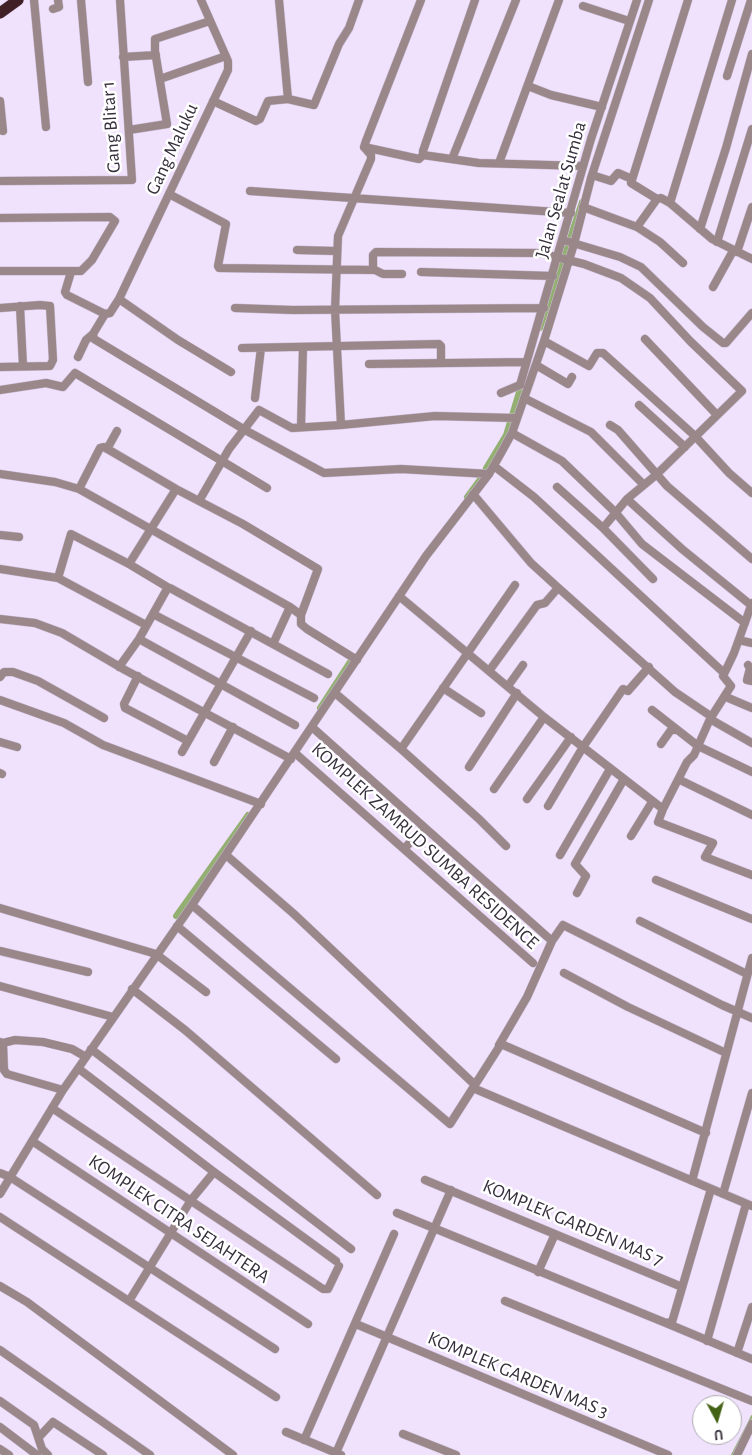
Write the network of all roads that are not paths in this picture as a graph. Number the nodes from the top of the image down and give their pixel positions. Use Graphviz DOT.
graph roads {
  1 [pos="34,0"];
  2 [pos="58,0"];
  3 [pos="82,0"];
  4 [pos="120,0"];
  5 [pos="201,0"];
  6 [pos="279,0"];
  7 [pos="359,0"];
  8 [pos="421,0"];
  9 [pos="475,0"];
  10 [pos="516,0"];
  11 [pos="559,0"];
  12 [pos="637,0"];
  13 [pos="649,0"];
  14 [pos="688,0"];
  15 [pos="732,0"];
  16 [pos="751,0"];
  17 [pos="13,2"];
  18 [pos="583,6"];
  19 [pos="54,10"];
  20 [pos="0,13"];
  21 [pos="210,21"];
  22 [pos="629,21"];
  23 [pos="752,54"];
  24 [pos="156,55"];
  25 [pos="226,56"];
  26 [pos="123,57"];
  27 [pos="727,76"];
  28 [pos="160,79"];
  29 [pos="88,82"];
  30 [pos="528,86"];
  31 [pos="288,99"];
  32 [pos="0,101"];
  33 [pos="213,101"];
  34 [pos="602,106"];
  35 [pos="46,127"];
  36 [pos="752,129"];
  37 [pos="129,130"];
  38 [pos="3,131"];
  39 [pos="364,147"];
  40 [pos="423,155"];
  41 [pos="452,159"];
  42 [pos="499,164"];
  43 [pos="583,166"];
  44 [pos="592,175"];
  45 [pos="632,179"];
  46 [pos="0,181"];
  47 [pos="250,191"];
  48 [pos="169,194"];
  49 [pos="355,199"];
  50 [pos="657,199"];
  51 [pos="670,202"];
  52 [pos="584,207"];
  53 [pos="752,207"];
  54 [pos="571,213"];
  55 [pos="0,218"];
  56 [pos="637,227"];
  57 [pos="700,229"];
  58 [pos="568,242"];
  59 [pos="717,242"];
  60 [pos="297,250"];
  61 [pos="336,251"];
  62 [pos="735,252"];
  63 [pos="563,259"];
  64 [pos="752,259"];
  65 [pos="682,263"];
  66 [pos="335,269"];
  67 [pos="374,270"];
  68 [pos="0,271"];
  69 [pos="71,272"];
  70 [pos="421,272"];
  71 [pos="402,274"];
  72 [pos="553,276"];
  73 [pos="713,287"];
  74 [pos="119,299"];
  75 [pos="20,306"];
  76 [pos="0,308"];
  77 [pos="235,308"];
  78 [pos="335,310"];
  79 [pos="543,310"];
  80 [pos="752,313"];
  81 [pos="105,314"];
  82 [pos="550,316"];
  83 [pos="93,334"];
  84 [pos="645,339"];
  85 [pos="544,341"];
  86 [pos="339,345"];
  87 [pos="303,347"];
  88 [pos="242,348"];
  89 [pos="261,348"];
  90 [pos="78,357"];
  91 [pos="526,362"];
  92 [pos="441,363"];
  93 [pos="369,364"];
  94 [pos="536,365"];
  95 [pos="23,366"];
  96 [pos="0,367"];
  97 [pos="231,372"];
  98 [pos="572,377"];
  99 [pos="0,390"];
  100 [pos="524,391"];
  101 [pos="501,393"];
  102 [pos="255,398"];
  103 [pos="639,406"];
  104 [pos="717,414"];
  105 [pos="512,418"];
  106 [pos="341,424"];
  107 [pos="610,425"];
  108 [pos="301,427"];
  109 [pos="245,430"];
  110 [pos="117,431"];
  111 [pos="512,432"];
  112 [pos="695,436"];
  113 [pos="685,447"];
  114 [pos="107,449"];
  115 [pos="220,462"];
  116 [pos="494,466"];
  117 [pos="0,474"];
  118 [pos="489,474"];
  119 [pos="656,475"];
  120 [pos="644,485"];
  121 [pos="557,487"];
  122 [pos="267,488"];
  123 [pos="79,489"];
  124 [pos="176,489"];
  125 [pos="752,493"];
  126 [pos="473,494"];
  127 [pos="627,499"];
  128 [pos="199,501"];
  129 [pos="615,512"];
  130 [pos="603,528"];
  131 [pos="151,530"];
  132 [pos="0,535"];
  133 [pos="19,537"];
  134 [pos="752,560"];
  135 [pos="130,564"];
  136 [pos="0,569"];
  137 [pos="58,578"];
  138 [pos="654,579"];
  139 [pos="515,584"];
  140 [pos="169,588"];
  141 [pos="558,588"];
  142 [pos="399,596"];
  143 [pos="752,605"];
  144 [pos="290,607"];
  145 [pos="153,614"];
  146 [pos="301,615"];
  147 [pos="0,620"];
  148 [pos="745,623"];
  149 [pos="146,625"];
  150 [pos="251,631"];
  151 [pos="139,639"];
  152 [pos="740,640"];
  153 [pos="752,643"];
  154 [pos="273,644"];
  155 [pos="466,652"];
  156 [pos="235,658"];
  157 [pos="357,660"];
  158 [pos="523,665"];
  159 [pos="748,665"];
  160 [pos="119,667"];
  161 [pos="649,668"];
  162 [pos="489,671"];
  163 [pos="328,674"];
  164 [pos="724,674"];
  165 [pos="138,676"];
  166 [pos="0,677"];
  167 [pos="752,681"];
  168 [pos="220,685"];
  169 [pos="508,686"];
  170 [pos="443,688"];
  171 [pos="335,693"];
  172 [pos="517,694"];
  173 [pos="726,697"];
  174 [pos="314,698"];
  175 [pos="0,700"];
  176 [pos="752,708"];
  177 [pos="652,710"];
  178 [pos="204,712"];
  179 [pos="481,713"];
  180 [pos="544,717"];
  181 [pos="104,718"];
  182 [pos="711,718"];
  183 [pos="295,726"];
  184 [pos="233,727"];
  185 [pos="313,728"];
  186 [pos="675,730"];
  187 [pos="570,737"];
  188 [pos="188,741"];
  189 [pos="0,742"];
  190 [pos="752,743"];
  191 [pos="661,744"];
  192 [pos="698,746"];
  193 [pos="17,747"];
  194 [pos="583,747"];
  195 [pos="401,749"];
  196 [pos="182,752"];
  197 [pos="293,756"];
  198 [pos="214,762"];
  199 [pos="469,768"];
  200 [pos="610,769"];
  201 [pos="752,772"];
  202 [pos="624,779"];
  203 [pos="680,780"];
  204 [pos="494,789"];
  205 [pos="527,800"];
  206 [pos="652,802"];
  207 [pos="261,804"];
  208 [pos="548,806"];
  209 [pos="663,809"];
  210 [pos="752,815"];
  211 [pos="424,828"];
  212 [pos="631,836"];
  213 [pos="506,846"];
  214 [pos="405,848"];
  215 [pos="226,855"];
  216 [pos="560,855"];
  217 [pos="752,875"];
  218 [pos="656,880"];
  219 [pos="577,893"];
  220 [pos="192,905"];
  221 [pos="0,908"];
  222 [pos="752,919"];
  223 [pos="640,921"];
  224 [pos="177,926"];
  225 [pos="552,941"];
  226 [pos="0,950"];
  227 [pos="156,954"];
  228 [pos="752,958"];
  229 [pos="533,963"];
  230 [pos="88,972"];
  231 [pos="564,973"];
  232 [pos="747,974"];
  233 [pos="0,986"];
  234 [pos="132,989"];
  235 [pos="206,992"];
  236 [pos="737,1012"];
  237 [pos="113,1017"];
  238 [pos="752,1018"];
  239 [pos="2,1042"];
  240 [pos="499,1045"];
  241 [pos="91,1049"];
  242 [pos="726,1053"];
  243 [pos="86,1057"];
  244 [pos="336,1059"];
  245 [pos="78,1069"];
  246 [pos="474,1086"];
  247 [pos="63,1090"];
  248 [pos="752,1094"];
  249 [pos="52,1108"];
  250 [pos="706,1133"];
  251 [pos="32,1141"];
  252 [pos="214,1172"];
  253 [pos="0,1173"];
  254 [pos="10,1177"];
  255 [pos="425,1180"];
  256 [pos="692,1181"];
  257 [pos="711,1189"];
  258 [pos="451,1190"];
  259 [pos="0,1194"];
  260 [pos="723,1194"];
  261 [pos="377,1195"];
  262 [pos="191,1200"];
  263 [pos="749,1205"];
  264 [pos="397,1213"];
  265 [pos="0,1217"];
  266 [pos="433,1228"];
  267 [pos="171,1233"];
  268 [pos="394,1234"];
  269 [pos="555,1234"];
  270 [pos="351,1249"];
  271 [pos="150,1267"];
  272 [pos="538,1272"];
  273 [pos="0,1286"];
  274 [pos="682,1287"];
  275 [pos="129,1301"];
  276 [pos="505,1301"];
  277 [pos="752,1306"];
  278 [pos="308,1324"];
  279 [pos="356,1324"];
  280 [pos="666,1324"];
  281 [pos="388,1338"];
  282 [pos="707,1341"];
  283 [pos="275,1349"];
  284 [pos="0,1350"];
  285 [pos="738,1353"];
  286 [pos="752,1359"];
  287 [pos="276,1397"];
  288 [pos="0,1401"];
  289 [pos="752,1401"];
  290 [pos="752,1424"];
  291 [pos="0,1427"];
  292 [pos="286,1432"];
  293 [pos="403,1434"];
  294 [pos="39,1437"];
  295 [pos="304,1440"];
  296 [pos="744,1442"];
  297 [pos="752,1446"];
  298 [pos="0,1449"];
  299 [pos="339,1454"];
  300 [pos="9,1455"];
  301 [pos="37,1455"];
  302 [pos="48,1455"];
  303 [pos="103,1455"];
  304 [pos="150,1455"];
  305 [pos="233,1455"];
  306 [pos="456,1455"];
  307 [pos="668,1455"];
  308 [pos="737,1455"];
  1 -- 35 [label="street"];
  2 -- 19 [label="street"];
  3 -- 29 [label="street"];
  4 -- 26 [label="street, Gang Blitar 1"];
  5 -- 21 [label="street"];
  6 -- 31 [label="street"];
  7 -- 31 [label="street"];
  8 -- 39 [label="street"];
  9 -- 40 [label="street"];
  10 -- 41 [label="street"];
  11 -- 30 [label="street"];
  12 -- 22 [label="street, Jalan Sealat Sumba"];
  13 -- 44 [label="street"];
  14 -- 45 [label="street"];
  15 -- 51 [label="street"];
  16 -- 27 [label="street"];
  17 -- 20 [label="highway"];
  18 -- 22 [label="street"];
  21 -- 24 [label="street"];
  21 -- 25 [label="street"];
  22 -- 34 [label="street, Jalan Sealat Sumba"];
  23 -- 57 [label="street"];
  24 -- 26 [label="street"];
  24 -- 28 [label="street"];
  25 -- 28 [label="street"];
  25 -- 33 [label="street, Gang Maluku"];
  26 -- 37 [label="street, Gang Blitar 1"];
  28 -- 37 [label="street"];
  30 -- 34 [label="street"];
  30 -- 42 [label="street"];
  31 -- 33 [label="street"];
  32 -- 38 [label="street"];
  33 -- 48 [label="street, Gang Maluku"];
  34 -- 43 [label="street, Jalan Sealat Sumba"];
  36 -- 59 [label="street"];
  37 -- 46 [label="street, Gang Blitar 1"];
  39 -- 40 [label="street"];
  39 -- 49 [label="street"];
  40 -- 41 [label="street"];
  41 -- 42 [label="street"];
  42 -- 43 [label="street"];
  43 -- 54 [label="street, Jalan Sealat Sumba"];
  44 -- 45 [label="street"];
  44 -- 52 [label="street"];
  45 -- 50 [label="street"];
  47 -- 49 [label="street"];
  48 -- 66 [label="street"];
  48 -- 74 [label="street, Gang Maluku"];
  49 -- 54 [label="street"];
  49 -- 61 [label="street"];
  50 -- 51 [label="street"];
  50 -- 56 [label="street"];
  51 -- 57 [label="street"];
  52 -- 56 [label="street"];
  52 -- 58 [label="street"];
  53 -- 62 [label="street"];
  54 -- 58 [label="street, Jalan Sealat Sumba"];
  55 -- 69 [label="street"];
  56 -- 65 [label="street"];
  57 -- 59 [label="street"];
  58 -- 63 [label="street, Jalan Sealat Sumba"];
  58 -- 63 [label="street"];
  58 -- 80 [label="street"];
  59 -- 62 [label="street"];
  60 -- 61 [label="street"];
  61 -- 66 [label="street"];
  62 -- 64 [label="street"];
  62 -- 73 [label="street"];
  63 -- 67 [label="street"];
  63 -- 72 [label="street, Jalan Sealat Sumba"];
  63 -- 82 [label="street"];
  63 -- 104 [label="street"];
  66 -- 67 [label="street"];
  66 -- 78 [label="street"];
  67 -- 71 [label="street"];
  68 -- 69 [label="street"];
  69 -- 81 [label="street"];
  70 -- 72 [label="street"];
  72 -- 79 [label="street, Jalan Sealat Sumba"];
  74 -- 81 [label="street, Gang Maluku"];
  74 -- 97 [label="street"];
  75 -- 76 [label="street"];
  75 -- 95 [label="street"];
  75 -- 95 [label="street"];
  77 -- 78 [label="street"];
  78 -- 79 [label="street"];
  78 -- 86 [label="street"];
  79 -- 82 [label="street"];
  79 -- 91 [label="street, Jalan Sealat Sumba"];
  81 -- 83 [label="street"];
  82 -- 85 [label="street"];
  83 -- 90 [label="street"];
  83 -- 109 [label="street"];
  84 -- 104 [label="street"];
  85 -- 94 [label="street"];
  85 -- 112 [label="street"];
  86 -- 87 [label="street"];
  86 -- 92 [label="street"];
  86 -- 106 [label="street"];
  87 -- 89 [label="street"];
  87 -- 108 [label="street"];
  88 -- 89 [label="street"];
  89 -- 102 [label="street"];
  91 -- 92 [label="street"];
  91 -- 100 [label="street, Jalan Sealat Sumba"];
  92 -- 93 [label="street"];
  94 -- 98 [label="street"];
  94 -- 100 [label="street"];
  95 -- 96 [label="street"];
  99 -- 115 [label="street"];
  100 -- 101 [label="street"];
  100 -- 105 [label="street"];
  100 -- 120 [label="street"];
  103 -- 113 [label="street"];
  104 -- 112 [label="street"];
  105 -- 106 [label="street"];
  105 -- 111 [label="street"];
  106 -- 108 [label="street"];
  107 -- 119 [label="street"];
  108 -- 109 [label="street"];
  109 -- 115 [label="street"];
  109 -- 118 [label="street"];
  110 -- 114 [label="street"];
  111 -- 116 [label="street"];
  111 -- 129 [label="street"];
  112 -- 113 [label="street"];
  112 -- 125 [label="street"];
  113 -- 119 [label="street"];
  114 -- 123 [label="street"];
  114 -- 124 [label="street"];
  115 -- 122 [label="street"];
  115 -- 128 [label="street"];
  116 -- 118 [label="street"];
  116 -- 164 [label="street"];
  117 -- 123 [label="street"];
  118 -- 126 [label="street"];
  119 -- 120 [label="street"];
  119 -- 134 [label="street"];
  120 -- 127 [label="street"];
  121 -- 130 [label="street"];
  123 -- 131 [label="street"];
  124 -- 128 [label="street"];
  124 -- 131 [label="street"];
  126 -- 141 [label="street"];
  126 -- 142 [label="street"];
  127 -- 129 [label="street"];
  127 -- 143 [label="street"];
  128 -- 146 [label="street"];
  129 -- 130 [label="street"];
  129 -- 148 [label="street"];
  130 -- 138 [label="street"];
  131 -- 135 [label="street"];
  131 -- 144 [label="street"];
  132 -- 133 [label="street"];
  135 -- 137 [label="street"];
  135 -- 140 [label="street"];
  136 -- 137 [label="street"];
  137 -- 149 [label="street"];
  139 -- 155 [label="street"];
  140 -- 145 [label="street"];
  140 -- 150 [label="street"];
  141 -- 161 [label="street"];
  141 -- 162 [label="street"];
  142 -- 155 [label="street"];
  142 -- 157 [label="street"];
  143 -- 148 [label="street"];
  144 -- 146 [label="street"];
  144 -- 154 [label="street"];
  145 -- 149 [label="street"];
  145 -- 156 [label="street"];
  146 -- 157 [label="street"];
  147 -- 160 [label="street, KOMPLEK ZAMRUD SUMBA RESIDENCE"];
  148 -- 152 [label="street"];
  149 -- 151 [label="street"];
  150 -- 154 [label="street"];
  150 -- 156 [label="street"];
  151 -- 160 [label="street"];
  151 -- 168 [label="street"];
  152 -- 153 [label="street"];
  152 -- 164 [label="street"];
  154 -- 163 [label="street"];
  155 -- 162 [label="street"];
  155 -- 170 [label="street"];
  156 -- 168 [label="street"];
  156 -- 174 [label="street"];
  157 -- 171 [label="street"];
  158 -- 169 [label="street"];
  159 -- 167 [label="street"];
  160 -- 165 [label="street, KOMPLEK ZAMRUD SUMBA RESIDENCE"];
  161 -- 182 [label="street"];
  161 -- 194 [label="street"];
  162 -- 169 [label="street"];
  164 -- 173 [label="street"];
  165 -- 178 [label="street, KOMPLEK ZAMRUD SUMBA RESIDENCE"];
  165 -- 188 [label="street"];
  166 -- 181 [label="street"];
  168 -- 178 [label="street"];
  168 -- 183 [label="street"];
  169 -- 172 [label="street"];
  170 -- 179 [label="street"];
  170 -- 195 [label="street"];
  171 -- 185 [label="street"];
  171 -- 195 [label="street"];
  172 -- 180 [label="street"];
  172 -- 199 [label="street"];
  173 -- 176 [label="street"];
  173 -- 182 [label="street"];
  175 -- 207 [label="street"];
  177 -- 186 [label="street"];
  178 -- 184 [label="street, KOMPLEK ZAMRUD SUMBA RESIDENCE"];
  178 -- 188 [label="street"];
  180 -- 187 [label="street"];
  180 -- 204 [label="street"];
  182 -- 190 [label="street"];
  182 -- 192 [label="street"];
  184 -- 197 [label="street, KOMPLEK ZAMRUD SUMBA RESIDENCE"];
  184 -- 198 [label="street"];
  185 -- 197 [label="street"];
  185 -- 211 [label="street"];
  186 -- 191 [label="street"];
  186 -- 192 [label="street"];
  187 -- 194 [label="street"];
  187 -- 205 [label="street"];
  188 -- 196 [label="street"];
  189 -- 193 [label="street"];
  192 -- 201 [label="street"];
  192 -- 203 [label="street"];
  194 -- 200 [label="street"];
  194 -- 208 [label="street"];
  195 -- 213 [label="street"];
  197 -- 207 [label="street"];
  197 -- 214 [label="street, KOMPLEK ZAMRUD SUMBA RESIDENCE"];
  200 -- 202 [label="street"];
  200 -- 216 [label="street"];
  202 -- 206 [label="street"];
  202 -- 219 [label="street"];
  203 -- 209 [label="street"];
  203 -- 210 [label="street"];
  206 -- 209 [label="street"];
  206 -- 212 [label="street"];
  207 -- 215 [label="street"];
  209 -- 217 [label="street"];
  211 -- 214 [label="street"];
  211 -- 225 [label="street"];
  214 -- 229 [label="street, KOMPLEK ZAMRUD SUMBA RESIDENCE"];
  215 -- 220 [label="street"];
  215 -- 246 [label="street"];
  218 -- 222 [label="street"];
  220 -- 224 [label="street"];
  220 -- 246 [label="street"];
  221 -- 227 [label="street"];
  223 -- 232 [label="street"];
  224 -- 227 [label="street"];
  224 -- 244 [label="street"];
  225 -- 236 [label="street"];
  225 -- 240 [label="street"];
  226 -- 230 [label="street"];
  227 -- 234 [label="street"];
  227 -- 235 [label="street"];
  228 -- 232 [label="street"];
  231 -- 242 [label="street"];
  232 -- 236 [label="street"];
  233 -- 237 [label="street"];
  234 -- 237 [label="street"];
  234 -- 261 [label="street"];
  236 -- 238 [label="street"];
  236 -- 242 [label="street"];
  237 -- 241 [label="street"];
  239 -- 243 [label="street"];
  239 -- 247 [label="street"];
  240 -- 246 [label="street"];
  240 -- 250 [label="street"];
  241 -- 243 [label="street"];
  241 -- 270 [label="street"];
  242 -- 250 [label="street"];
  243 -- 245 [label="street"];
  245 -- 247 [label="street"];
  245 -- 252 [label="street"];
  246 -- 256 [label="street"];
  247 -- 249 [label="street"];
  248 -- 260 [label="street"];
  249 -- 251 [label="street"];
  249 -- 262 [label="street"];
  250 -- 256 [label="street"];
  251 -- 254 [label="street"];
  251 -- 267 [label="street, KOMPLEK CITRA SEJAHTERA"];
  252 -- 262 [label="street"];
  252 -- 262 [label="street"];
  253 -- 254 [label="street"];
  254 -- 259 [label="street"];
  254 -- 271 [label="street"];
  255 -- 258 [label="street, KOMPLEK GARDEN MAS 7"];
  256 -- 257 [label="street"];
  257 -- 260 [label="street"];
  257 -- 274 [label="street"];
  258 -- 266 [label="street"];
  258 -- 269 [label="street, KOMPLEK GARDEN MAS 7"];
  260 -- 263 [label="street"];
  262 -- 267 [label="street"];
  263 -- 282 [label="street"];
  264 -- 266 [label="street"];
  265 -- 275 [label="street"];
  266 -- 272 [label="street"];
  266 -- 281 [label="street"];
  267 -- 271 [label="street"];
  267 -- 278 [label="street, KOMPLEK CITRA SEJAHTERA"];
  268 -- 279 [label="street"];
  269 -- 272 [label="street"];
  269 -- 274 [label="street, KOMPLEK GARDEN MAS 7"];
  271 -- 275 [label="street"];
  271 -- 283 [label="street"];
  272 -- 280 [label="street"];
  273 -- 305 [label="street"];
  274 -- 280 [label="street"];
  275 -- 287 [label="street"];
  276 -- 289 [label="street"];
  277 -- 285 [label="street"];
  279 -- 281 [label="street, KOMPLEK GARDEN MAS 3"];
  279 -- 295 [label="street"];
  280 -- 282 [label="street"];
  281 -- 299 [label="street"];
  281 -- 307 [label="street, KOMPLEK GARDEN MAS 3"];
  282 -- 285 [label="street"];
  284 -- 304 [label="street"];
  285 -- 286 [label="street"];
  288 -- 294 [label="street"];
  290 -- 296 [label="street"];
  291 -- 301 [label="street"];
  292 -- 295 [label="street"];
  293 -- 306 [label="street"];
  294 -- 302 [label="street"];
  294 -- 303 [label="street"];
  295 -- 299 [label="street"];
  296 -- 297 [label="street"];
  296 -- 308 [label="street"];
  298 -- 300 [label="street"];
}
